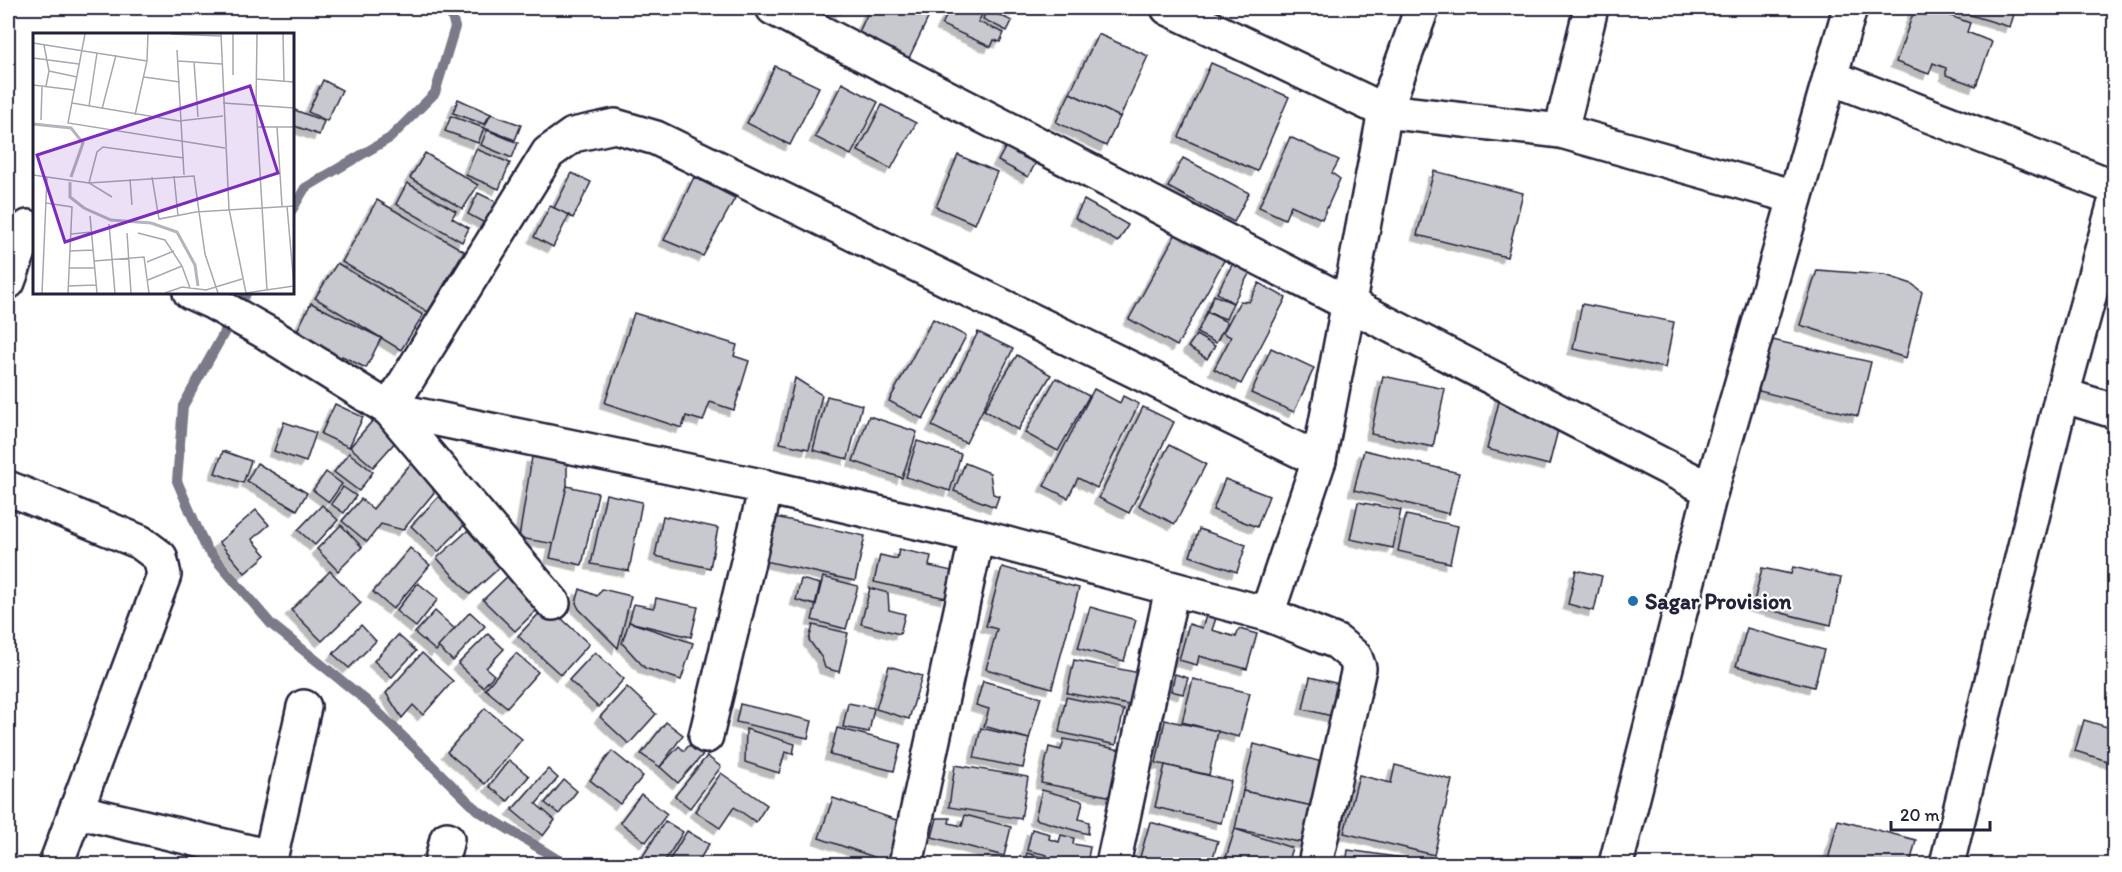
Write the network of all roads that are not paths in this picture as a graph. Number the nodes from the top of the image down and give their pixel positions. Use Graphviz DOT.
graph roads {
  1 [pos="773,8"];
  2 [pos="1168,8"];
  3 [pos="1422,8"];
  4 [pos="1591,8"];
  5 [pos="1850,8"];
  6 [pos="1830,77"];
  7 [pos="1385,111"];
  8 [pos="1561,131"];
  9 [pos="2115,187"];
  10 [pos="1795,197"];
  11 [pos="2115,206"];
  12 [pos="23,225"];
  13 [pos="8,282"];
  14 [pos="201,297"];
  15 [pos="1347,304"];
  16 [pos="2062,395"];
  17 [pos="388,409"];
  18 [pos="2115,411"];
  19 [pos="1319,460"];
  20 [pos="766,487"];
  21 [pos="8,488"];
  22 [pos="1711,490"];
  23 [pos="977,536"];
  24 [pos="1172,589"];
  25 [pos="553,603"];
  26 [pos="1267,614"];
  27 [pos="304,707"];
  28 [pos="706,736"];
  29 [pos="76,811"];
  30 [pos="270,861"];
  31 [pos="56,864"];
  32 [pos="906,864"];
  33 [pos="1113,864"];
  34 [pos="1315,864"];
  35 [pos="1616,864"];
  36 [pos="1947,864"];
  1 -- 15 [label="street"];
  2 -- 7 [label="street"];
  3 -- 7 [label="street"];
  4 -- 8 [label="street"];
  5 -- 6 [label="street"];
  6 -- 9 [label="street"];
  6 -- 10 [label="street"];
  7 -- 8 [label="street"];
  7 -- 15 [label="street"];
  8 -- 10 [label="street"];
  10 -- 22 [label="street"];
  11 -- 16 [label="street"];
  12 -- 13 [label="street"];
  14 -- 17 [label="street"];
  15 -- 19 [label="street"];
  15 -- 22 [label="street"];
  16 -- 18 [label="street"];
  16 -- 36 [label="street"];
  17 -- 19 [label="street"];
  17 -- 20 [label="street"];
  17 -- 25 [label="street"];
  19 -- 26 [label="street"];
  20 -- 23 [label="street"];
  20 -- 28 [label="street"];
  21 -- 29 [label="street"];
  22 -- 35 [label="street"];
  23 -- 24 [label="street"];
  23 -- 32 [label="street"];
  24 -- 26 [label="street"];
  24 -- 33 [label="street"];
  26 -- 34 [label="street"];
  27 -- 30 [label="street"];
  29 -- 30 [label="street"];
  29 -- 31 [label="street"];
}
